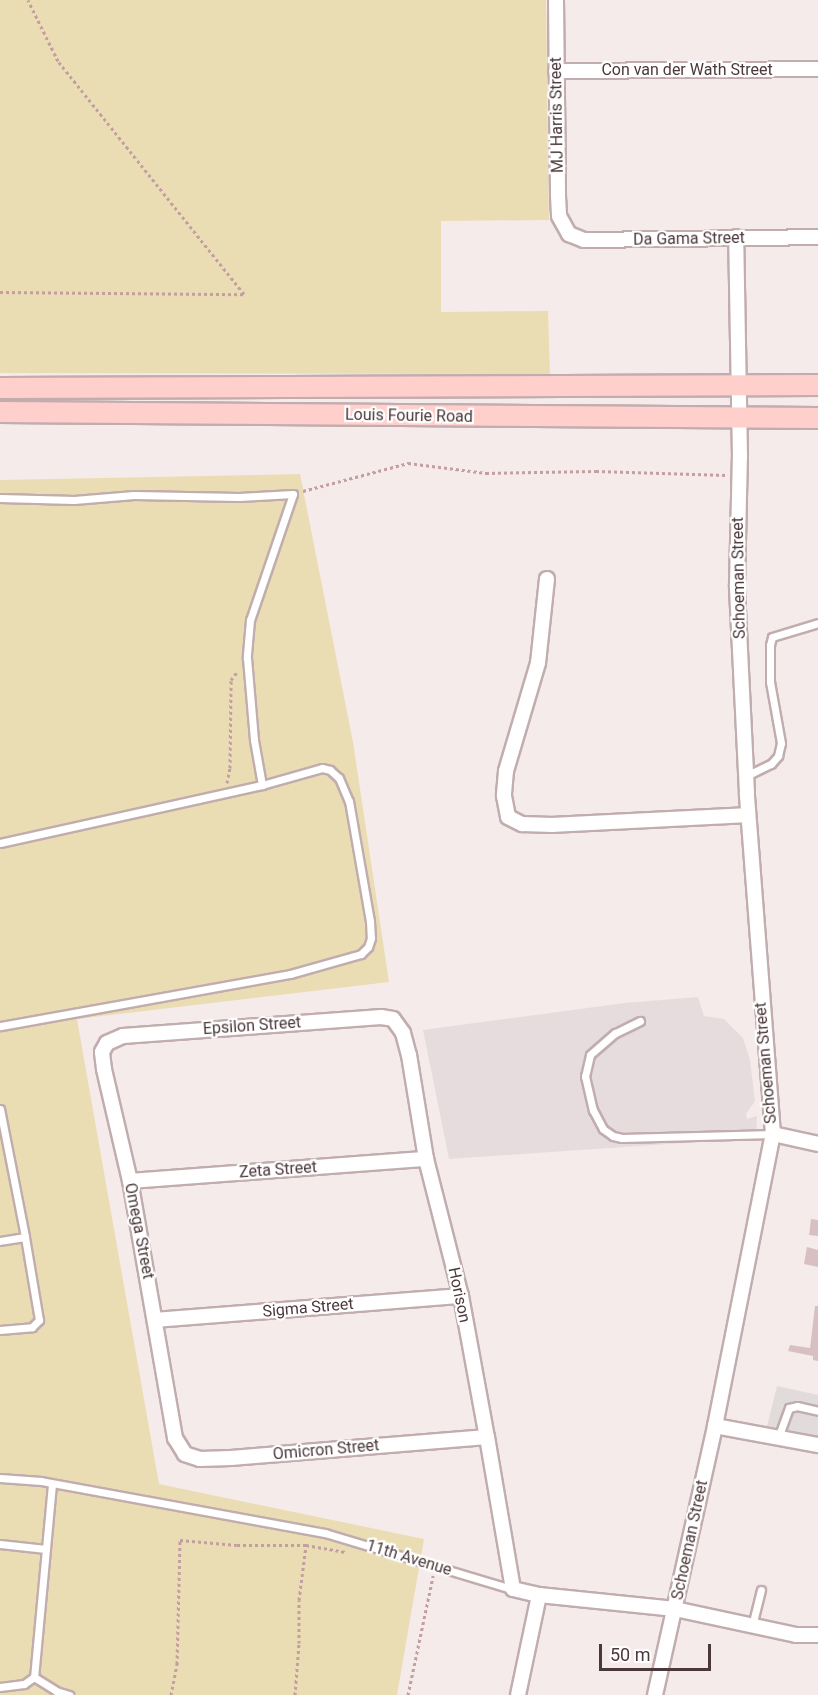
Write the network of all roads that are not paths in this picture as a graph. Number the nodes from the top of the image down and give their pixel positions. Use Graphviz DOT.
graph roads {
  1 [pos="556,0"];
  2 [pos="818,69"];
  3 [pos="556,71"];
  4 [pos="565,228"];
  5 [pos="736,237"];
  6 [pos="818,237"];
  7 [pos="737,384"];
  8 [pos="818,385"];
  9 [pos="0,388"];
  10 [pos="0,412"];
  11 [pos="818,418"];
  12 [pos="738,419"];
  13 [pos="0,498"];
  14 [pos="547,579"];
  15 [pos="818,622"];
  16 [pos="746,776"];
  17 [pos="262,785"];
  18 [pos="748,814"];
  19 [pos="0,843"];
  20 [pos="381,1017"];
  21 [pos="640,1021"];
  22 [pos="0,1026"];
  23 [pos="123,1036"];
  24 [pos="0,1109"];
  25 [pos="773,1134"];
  26 [pos="3,1141"];
  27 [pos="818,1144"];
  28 [pos="426,1159"];
  29 [pos="130,1181"];
  30 [pos="25,1237"];
  31 [pos="0,1241"];
  32 [pos="461,1296"];
  33 [pos="155,1320"];
  34 [pos="0,1330"];
  35 [pos="818,1411"];
  36 [pos="715,1426"];
  37 [pos="487,1437"];
  38 [pos="175,1438"];
  39 [pos="778,1438"];
  40 [pos="818,1446"];
  41 [pos="0,1478"];
  42 [pos="52,1484"];
  43 [pos="0,1544"];
  44 [pos="46,1549"];
  45 [pos="513,1589"];
  46 [pos="761,1590"];
  47 [pos="539,1595"];
  48 [pos="675,1609"];
  49 [pos="752,1626"];
  50 [pos="818,1635"];
  51 [pos="34,1677"];
  52 [pos="0,1687"];
  53 [pos="69,1695"];
  54 [pos="518,1695"];
  55 [pos="655,1695"];
  1 -- 3 [label="street, MJ Harris Street"];
  2 -- 3 [label="street, Con van der Wath Street"];
  3 -- 4 [label="street, MJ Harris Street"];
  4 -- 5 [label="street, Da Gama Street"];
  5 -- 6 [label="street, Da Gama Street"];
  5 -- 7 [label="street, Schoeman Street"];
  7 -- 8 [label="main road, Louis Fourie Road"];
  7 -- 9 [label="main road, Louis Fourie Road"];
  7 -- 12 [label="street, Schoeman Street"];
  10 -- 12 [label="main road, Louis Fourie Road"];
  11 -- 12 [label="main road, Louis Fourie Road"];
  12 -- 16 [label="street, Schoeman Street"];
  13 -- 17 [label="lane"];
  14 -- 18 [label="street"];
  15 -- 16 [label="lane"];
  16 -- 18 [label="street, Schoeman Street"];
  17 -- 19 [label="lane"];
  17 -- 22 [label="lane"];
  18 -- 25 [label="street, Schoeman Street"];
  20 -- 23 [label="street, Epsilon Street"];
  20 -- 28 [label="street, Horison"];
  21 -- 25 [label="lane"];
  23 -- 29 [label="street, Omega Street"];
  24 -- 26 [label="lane"];
  25 -- 27 [label="street"];
  25 -- 36 [label="street, Schoeman Street"];
  26 -- 30 [label="lane"];
  28 -- 29 [label="street, Zeta Street"];
  28 -- 32 [label="street, Horison"];
  29 -- 33 [label="street, Omega Street"];
  30 -- 31 [label="lane"];
  30 -- 34 [label="lane"];
  32 -- 33 [label="street, Sigma Street"];
  32 -- 37 [label="street, Horison"];
  33 -- 38 [label="street, Omega Street"];
  35 -- 39 [label="lane"];
  36 -- 39 [label="street"];
  36 -- 48 [label="street, Schoeman Street"];
  37 -- 38 [label="street, Omicron Street"];
  37 -- 45 [label="street, Horison"];
  39 -- 40 [label="street"];
  41 -- 42 [label="lane, 11th Avenue"];
  42 -- 44 [label="lane"];
  42 -- 45 [label="lane, 11th Avenue"];
  43 -- 44 [label="lane"];
  44 -- 51 [label="lane"];
  45 -- 47 [label="street, 11th Avenue"];
  46 -- 49 [label="lane"];
  47 -- 48 [label="street, 11th Avenue"];
  47 -- 54 [label="street"];
  48 -- 49 [label="street, 11th Avenue"];
  48 -- 55 [label="street, Schoeman Street"];
  49 -- 50 [label="street, 11th Avenue"];
  51 -- 52 [label="lane"];
  51 -- 53 [label="lane"];
}
